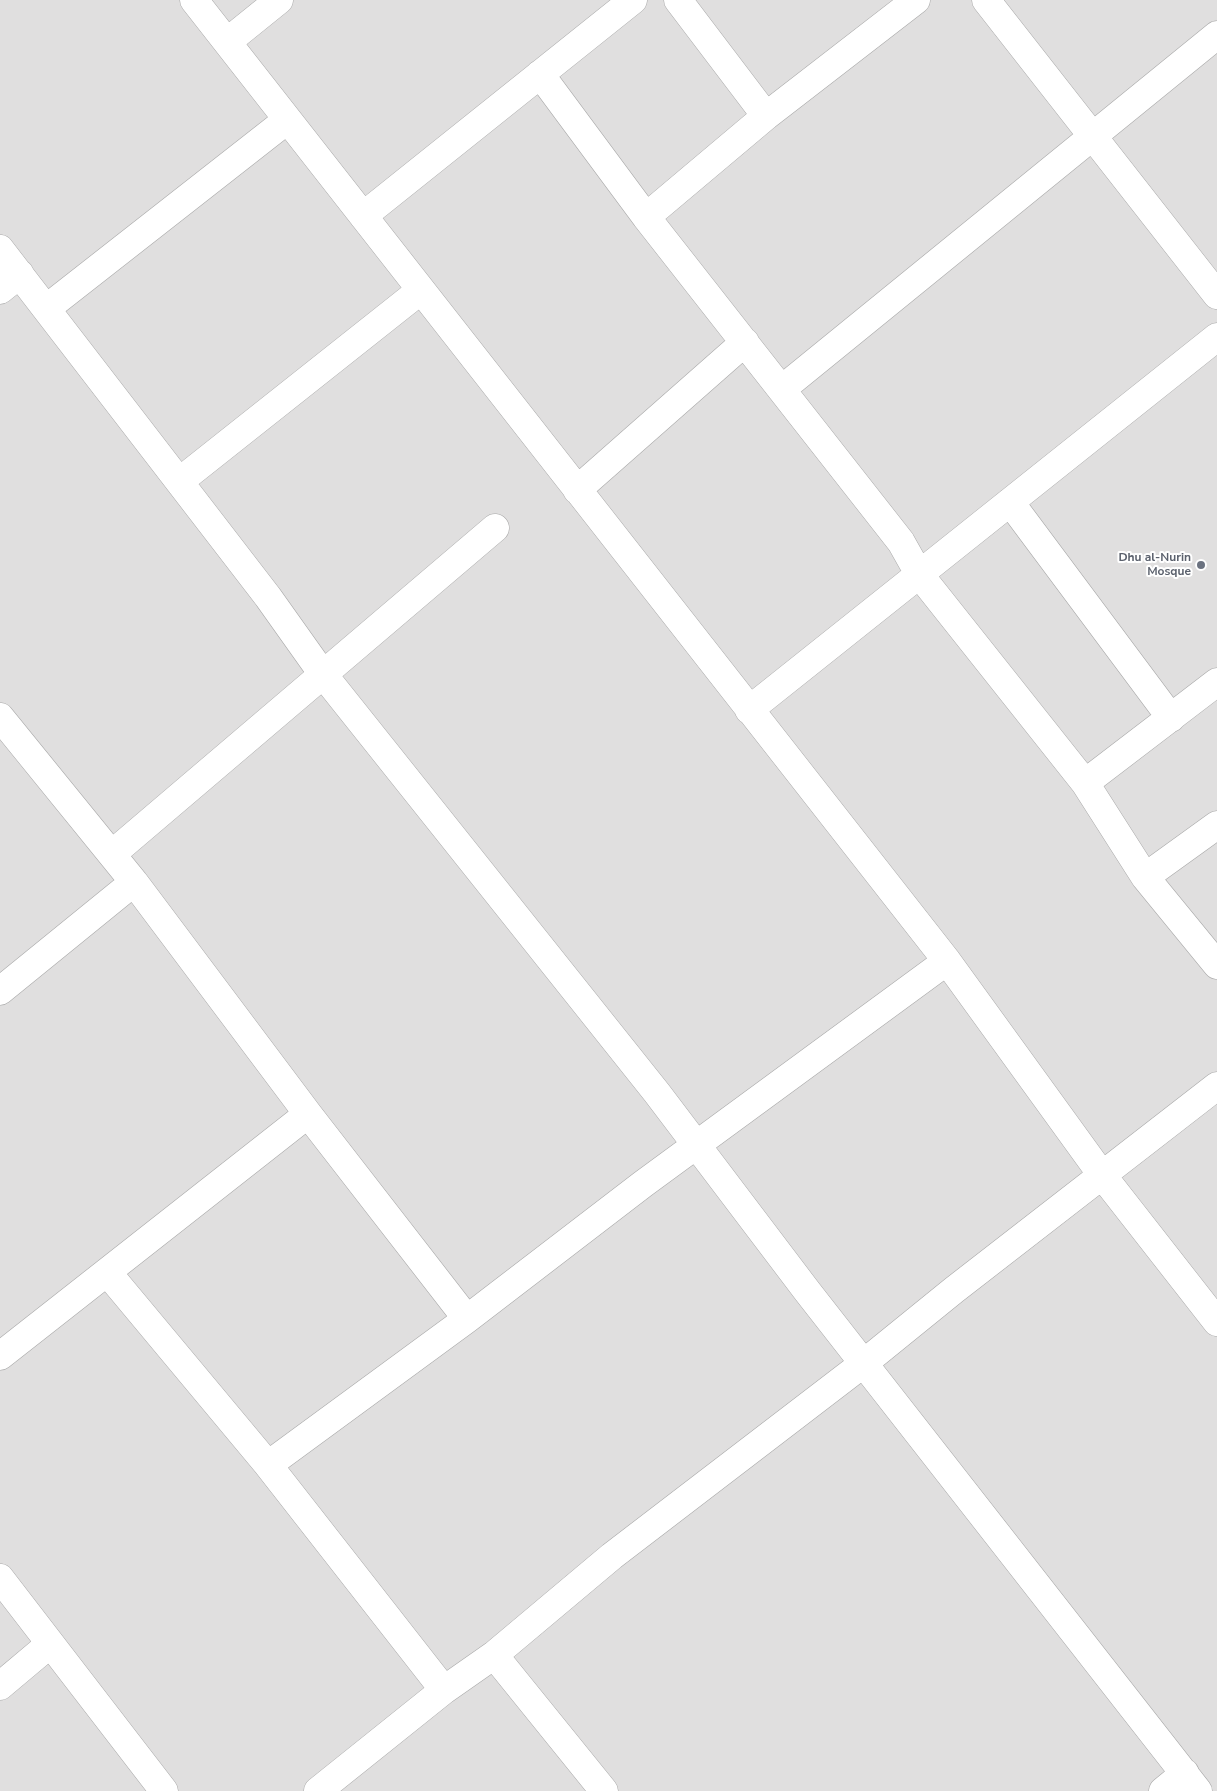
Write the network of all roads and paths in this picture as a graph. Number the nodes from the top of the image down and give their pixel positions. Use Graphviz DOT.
graph roads {
  1 [pos="194,0"];
  2 [pos="279,0"];
  3 [pos="633,0"];
  4 [pos="678,0"];
  5 [pos="916,0"];
  6 [pos="986,0"];
  7 [pos="1217,35"];
  8 [pos="227,42"];
  9 [pos="540,74"];
  10 [pos="766,116"];
  11 [pos="287,120"];
  12 [pos="1092,136"];
  13 [pos="363,216"];
  14 [pos="646,217"];
  15 [pos="0,249"];
  16 [pos="10,282"];
  17 [pos="421,290"];
  18 [pos="1217,295"];
  19 [pos="47,308"];
  20 [pos="1217,337"];
  21 [pos="745,342"];
  22 [pos="782,389"];
  23 [pos="180,481"];
  24 [pos="577,490"];
  25 [pos="1010,502"];
  26 [pos="495,528"];
  27 [pos="919,574"];
  28 [pos="322,674"];
  29 [pos="1217,682"];
  30 [pos="749,710"];
  31 [pos="0,717"];
  32 [pos="1171,718"];
  33 [pos="1085,783"];
  34 [pos="1217,825"];
  35 [pos="112,854"];
  36 [pos="1145,877"];
  37 [pos="134,882"];
  38 [pos="946,961"];
  39 [pos="1217,965"];
  40 [pos="0,991"];
  41 [pos="1217,1086"];
  42 [pos="308,1114"];
  43 [pos="696,1144"];
  44 [pos="1102,1175"];
  45 [pos="107,1272"];
  46 [pos="467,1319"];
  47 [pos="1217,1322"];
  48 [pos="0,1356"];
  49 [pos="864,1363"];
  50 [pos="268,1466"];
  51 [pos="0,1578"];
  52 [pos="50,1644"];
  53 [pos="494,1655"];
  54 [pos="0,1686"];
  55 [pos="444,1690"];
  56 [pos="1192,1782"];
  57 [pos="164,1791"];
  58 [pos="318,1791"];
  59 [pos="604,1791"];
  60 [pos="1163,1791"];
  1 -- 8 [label="street"];
  2 -- 8 [label="street"];
  3 -- 9 [label="street"];
  4 -- 10 [label="street"];
  5 -- 10 [label="street"];
  6 -- 12 [label="street"];
  7 -- 12 [label="street"];
  8 -- 11 [label="street"];
  9 -- 13 [label="street"];
  9 -- 14 [label="street"];
  10 -- 14 [label="street"];
  11 -- 13 [label="street"];
  11 -- 19 [label="street"];
  12 -- 18 [label="street"];
  12 -- 22 [label="street"];
  13 -- 17 [label="street"];
  14 -- 21 [label="street"];
  15 -- 16 [label="street"];
  16 -- 19 [label="street"];
  17 -- 23 [label="street"];
  17 -- 24 [label="street"];
  19 -- 23 [label="street"];
  20 -- 25 [label="street"];
  21 -- 22 [label="street"];
  21 -- 24 [label="street"];
  22 -- 27 [label="street"];
  23 -- 28 [label="street"];
  24 -- 30 [label="street"];
  25 -- 27 [label="street"];
  25 -- 32 [label="street"];
  26 -- 28 [label="street"];
  27 -- 30 [label="street"];
  27 -- 33 [label="street"];
  28 -- 35 [label="street"];
  28 -- 43 [label="street"];
  29 -- 32 [label="street"];
  30 -- 38 [label="street"];
  31 -- 35 [label="street"];
  32 -- 33 [label="street"];
  33 -- 36 [label="street"];
  34 -- 36 [label="street"];
  35 -- 37 [label="street"];
  36 -- 39 [label="street"];
  37 -- 40 [label="street"];
  37 -- 42 [label="street"];
  38 -- 43 [label="street"];
  38 -- 44 [label="street"];
  41 -- 44 [label="street"];
  42 -- 45 [label="street"];
  42 -- 46 [label="street"];
  43 -- 46 [label="street"];
  43 -- 49 [label="street"];
  44 -- 47 [label="street"];
  44 -- 49 [label="street"];
  45 -- 48 [label="street"];
  45 -- 50 [label="street"];
  46 -- 50 [label="street"];
  49 -- 53 [label="street"];
  49 -- 56 [label="street"];
  50 -- 55 [label="street"];
  51 -- 52 [label="street"];
  52 -- 54 [label="street"];
  52 -- 57 [label="street"];
  53 -- 55 [label="street"];
  53 -- 59 [label="street"];
  55 -- 58 [label="street"];
  56 -- 60 [label="street"];
}
